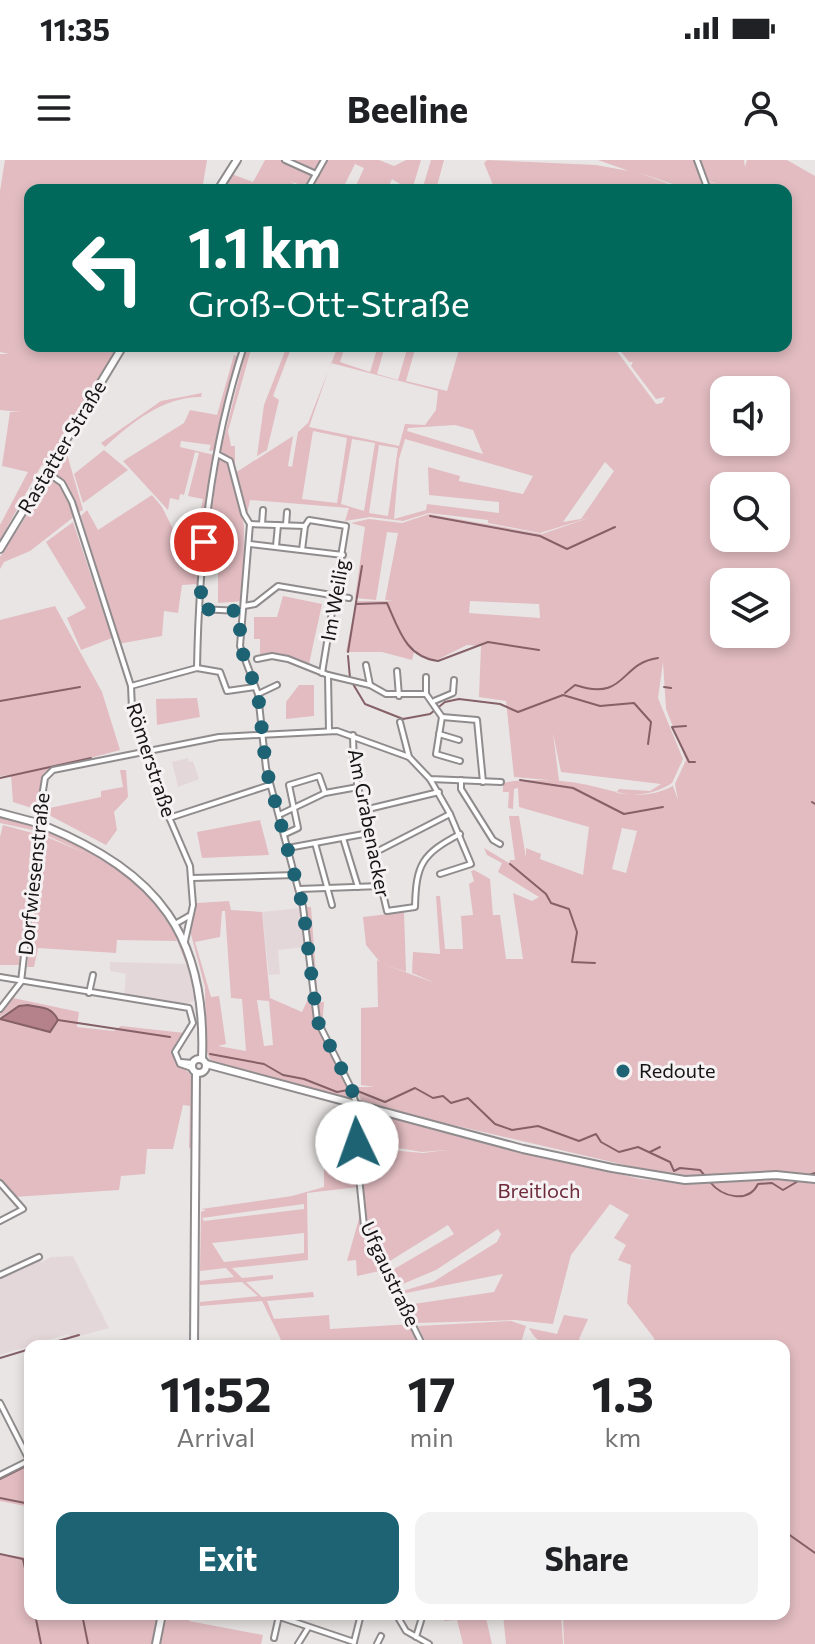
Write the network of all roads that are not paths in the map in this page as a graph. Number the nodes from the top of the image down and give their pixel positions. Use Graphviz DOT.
graph roads {
  1 [pos="237,160"];
  2 [pos="285,160"];
  3 [pos="324,160"];
  4 [pos="697,160"];
  5 [pos="316,174"];
  6 [pos="222,184"];
  7 [pos="310,184"];
  8 [pos="706,184"];
  9 [pos="119,352"];
  10 [pos="242,352"];
  11 [pos="217,454"];
  12 [pos="47,472"];
  13 [pos="263,510"];
  14 [pos="287,512"];
  15 [pos="250,524"];
  16 [pos="262,524"];
  17 [pos="278,525"];
  18 [pos="286,525"];
  19 [pos="305,526"];
  20 [pos="249,544"];
  21 [pos="276,546"];
  22 [pos="0,549"];
  23 [pos="302,550"];
  24 [pos="343,555"];
  25 [pos="336,596"];
  26 [pos="349,598"];
  27 [pos="242,608"];
  28 [pos="200,609"];
  29 [pos="257,659"];
  30 [pos="366,665"];
  31 [pos="197,668"];
  32 [pos="397,671"];
  33 [pos="322,673"];
  34 [pos="328,675"];
  35 [pos="426,677"];
  36 [pos="454,680"];
  37 [pos="277,685"];
  38 [pos="370,685"];
  39 [pos="131,686"];
  40 [pos="255,687"];
  41 [pos="258,694"];
  42 [pos="426,694"];
  43 [pos="399,696"];
  44 [pos="437,706"];
  45 [pos="442,717"];
  46 [pos="400,722"];
  47 [pos="329,731"];
  48 [pos="439,734"];
  49 [pos="353,735"];
  50 [pos="261,736"];
  51 [pos="459,740"];
  52 [pos="146,750"];
  53 [pos="409,757"];
  54 [pos="460,761"];
  55 [pos="430,779"];
  56 [pos="461,780"];
  57 [pos="483,782"];
  58 [pos="501,782"];
  59 [pos="270,785"];
  60 [pos="358,787"];
  61 [pos="439,792"];
  62 [pos="325,793"];
  63 [pos="293,809"];
  64 [pos="364,810"];
  65 [pos="0,813"];
  66 [pos="450,814"];
  67 [pos="279,815"];
  68 [pos="169,818"];
  69 [pos="369,833"];
  70 [pos="285,834"];
  71 [pos="460,834"];
  72 [pos="343,838"];
  73 [pos="315,843"];
  74 [pos="500,844"];
  75 [pos="288,848"];
  76 [pos="374,853"];
  77 [pos="440,874"];
  78 [pos="295,875"];
  79 [pos="192,878"];
  80 [pos="381,886"];
  81 [pos="358,887"];
  82 [pos="328,888"];
  83 [pos="299,889"];
  84 [pos="332,905"];
  85 [pos="193,911"];
  86 [pos="187,922"];
  87 [pos="176,925"];
  88 [pos="185,941"];
  89 [pos="93,975"];
  90 [pos="0,977"];
  91 [pos="21,982"];
  92 [pos="89,993"];
  93 [pos="0,1009"];
  94 [pos="199,1066"];
  95 [pos="356,1106"];
  96 [pos="815,1179"];
  97 [pos="0,1183"];
  98 [pos="0,1221"];
  99 [pos="39,1257"];
  100 [pos="0,1275"];
  101 [pos="194,1340"];
  102 [pos="420,1340"];
  103 [pos="0,1403"];
  104 [pos="24,1449"];
  105 [pos="24,1463"];
  106 [pos="0,1475"];
  107 [pos="161,1620"];
  108 [pos="278,1620"];
  109 [pos="289,1620"];
  110 [pos="360,1620"];
  111 [pos="400,1620"];
  112 [pos="421,1620"];
  113 [pos="308,1628"];
  114 [pos="381,1636"];
  115 [pos="416,1637"];
  116 [pos="274,1638"];
  117 [pos="354,1643"];
  118 [pos="156,1644"];
  119 [pos="298,1644"];
  120 [pos="377,1644"];
  121 [pos="429,1644"];
  1 -- 6 [label="main road"];
  2 -- 5 [label="street"];
  3 -- 5 [label="street"];
  4 -- 8 [label="street"];
  5 -- 7 [label="street"];
  9 -- 12 [label="main road, Rastatter Straße"];
  10 -- 11 [label="street"];
  11 -- 15 [label="street"];
  11 -- 28 [label="street"];
  12 -- 22 [label="main road, Rastatter Straße"];
  12 -- 39 [label="street, Römerstraße"];
  13 -- 16 [label="street"];
  14 -- 18 [label="street"];
  15 -- 16 [label="street"];
  15 -- 20 [label="street"];
  16 -- 17 [label="street"];
  17 -- 18 [label="street"];
  17 -- 21 [label="street"];
  18 -- 19 [label="street"];
  19 -- 23 [label="street"];
  19 -- 24 [label="street, Im Weilig"];
  20 -- 21 [label="street"];
  20 -- 27 [label="street"];
  21 -- 23 [label="street"];
  23 -- 24 [label="street"];
  24 -- 25 [label="street, Im Weilig"];
  25 -- 26 [label="street"];
  25 -- 27 [label="street"];
  25 -- 33 [label="street, Im Weilig"];
  27 -- 28 [label="street"];
  27 -- 40 [label="street"];
  28 -- 31 [label="street"];
  29 -- 33 [label="street"];
  30 -- 38 [label="street"];
  31 -- 39 [label="street"];
  31 -- 40 [label="street"];
  32 -- 43 [label="street"];
  33 -- 34 [label="street"];
  34 -- 38 [label="street"];
  34 -- 47 [label="street"];
  35 -- 42 [label="street"];
  36 -- 44 [label="street"];
  37 -- 41 [label="street"];
  38 -- 43 [label="street"];
  39 -- 52 [label="street, Römerstraße"];
  40 -- 41 [label="street"];
  41 -- 50 [label="street"];
  42 -- 43 [label="street"];
  42 -- 44 [label="street"];
  44 -- 45 [label="street"];
  45 -- 48 [label="street"];
  45 -- 57 [label="street"];
  46 -- 53 [label="street"];
  47 -- 49 [label="street"];
  47 -- 50 [label="street"];
  48 -- 51 [label="street"];
  48 -- 54 [label="street"];
  49 -- 53 [label="street"];
  49 -- 60 [label="street, Am Grabenacker"];
  50 -- 52 [label="street"];
  50 -- 59 [label="street"];
  52 -- 68 [label="street, Römerstraße"];
  52 -- 91 [label="street, Dorfwiesenstraße"];
  53 -- 55 [label="street"];
  55 -- 56 [label="street"];
  55 -- 61 [label="street"];
  56 -- 57 [label="street"];
  56 -- 74 [label="street"];
  57 -- 58 [label="street"];
  59 -- 67 [label="street"];
  59 -- 68 [label="street"];
  60 -- 62 [label="street"];
  60 -- 64 [label="street, Am Grabenacker"];
  61 -- 64 [label="street"];
  61 -- 66 [label="street"];
  62 -- 63 [label="street"];
  62 -- 63 [label="street"];
  63 -- 67 [label="street"];
  63 -- 70 [label="street"];
  64 -- 69 [label="street, Am Grabenacker"];
  65 -- 87 [label="main road, bridge"];
  66 -- 71 [label="street"];
  66 -- 76 [label="street"];
  67 -- 70 [label="street"];
  68 -- 79 [label="street, Römerstraße"];
  69 -- 72 [label="street"];
  69 -- 76 [label="street, Am Grabenacker"];
  70 -- 75 [label="street"];
  71 -- 77 [label="street"];
  71 -- 80 [label="street, Am Grabenacker"];
  72 -- 73 [label="street"];
  72 -- 81 [label="street"];
  73 -- 75 [label="street"];
  73 -- 82 [label="street"];
  75 -- 78 [label="street"];
  76 -- 80 [label="street, Am Grabenacker"];
  78 -- 79 [label="street"];
  78 -- 83 [label="street"];
  79 -- 85 [label="street, Römerstraße"];
  80 -- 81 [label="street"];
  81 -- 82 [label="street"];
  82 -- 83 [label="street"];
  82 -- 84 [label="street"];
  83 -- 95 [label="street"];
  85 -- 86 [label="street"];
  85 -- 87 [label="street"];
  86 -- 87 [label="street"];
  86 -- 88 [label="street"];
  87 -- 88 [label="main road"];
  88 -- 94 [label="main road"];
  89 -- 92 [label="street"];
  90 -- 91 [label="street"];
  91 -- 92 [label="street"];
  91 -- 93 [label="street"];
  92 -- 94 [label="street"];
  94 -- 95 [label="main road"];
  94 -- 101 [label="main road"];
  95 -- 96 [label="main road"];
  95 -- 102 [label="street, Ufgaustraße"];
  97 -- 98 [label="street"];
  99 -- 100 [label="street"];
  103 -- 104 [label="street"];
  105 -- 106 [label="street"];
  107 -- 118 [label="main road"];
  108 -- 116 [label="street"];
  109 -- 113 [label="street"];
  110 -- 117 [label="street"];
  111 -- 115 [label="street"];
  112 -- 115 [label="street"];
  113 -- 117 [label="street"];
  113 -- 119 [label="street"];
  114 -- 120 [label="street"];
  115 -- 121 [label="street"];
}
